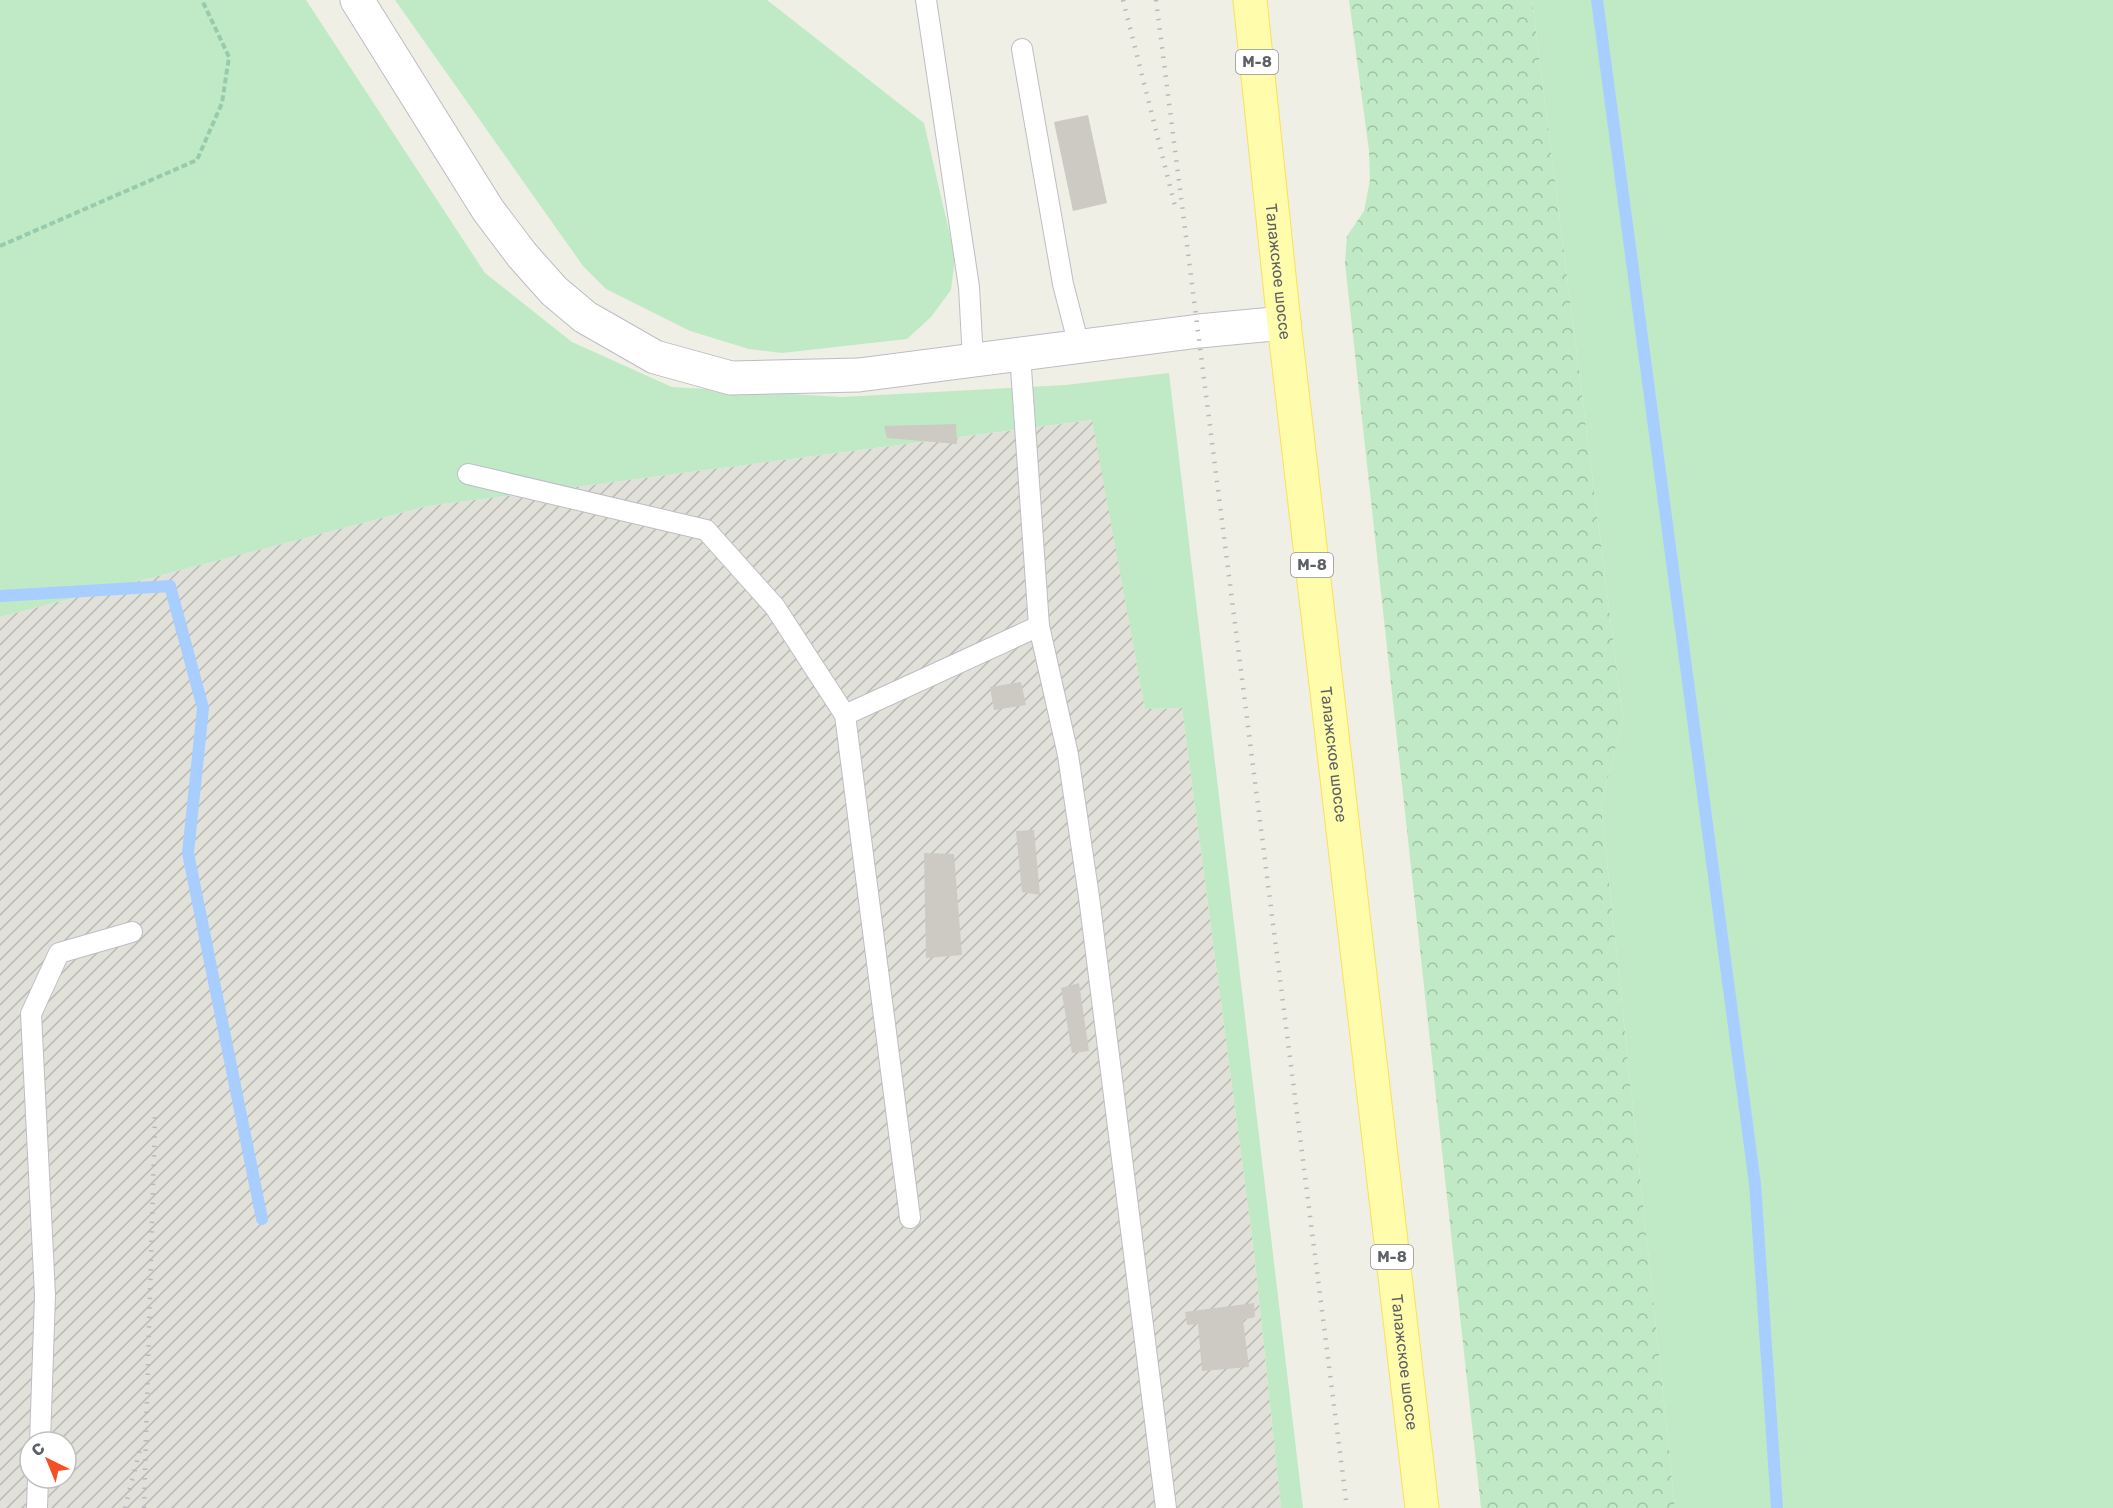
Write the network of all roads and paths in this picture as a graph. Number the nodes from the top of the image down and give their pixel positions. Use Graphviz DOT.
graph roads {
  1 [pos="202,0"];
  2 [pos="357,0"];
  3 [pos="926,0"];
  4 [pos="1250,0"];
  5 [pos="1022,49"];
  6 [pos="0,246"];
  7 [pos="1284,322"];
  8 [pos="1080,346"];
  9 [pos="1020,354"];
  10 [pos="973,360"];
  11 [pos="468,474"];
  12 [pos="1039,627"];
  13 [pos="845,715"];
  14 [pos="132,932"];
  15 [pos="910,1218"];
  16 [pos="40,1430"];
  17 [pos="38,1490"];
  18 [pos="37,1508"];
  19 [pos="1166,1508"];
  20 [pos="1422,1508"];
  1 -- 6 [label="path"];
  2 -- 10 [label="street"];
  3 -- 10 [label="lane"];
  4 -- 7 [label="main road, Талажское шоссе / М-8"];
  5 -- 8 [label="lane"];
  7 -- 8 [label="street"];
  7 -- 20 [label="main road, Талажское шоссе / М-8"];
  8 -- 9 [label="street"];
  9 -- 10 [label="street"];
  9 -- 12 [label="lane"];
  11 -- 13 [label="lane"];
  12 -- 13 [label="lane"];
  12 -- 19 [label="lane"];
  13 -- 15 [label="lane"];
  14 -- 16 [label="lane"];
  17 -- 18 [label="lane"];
}
